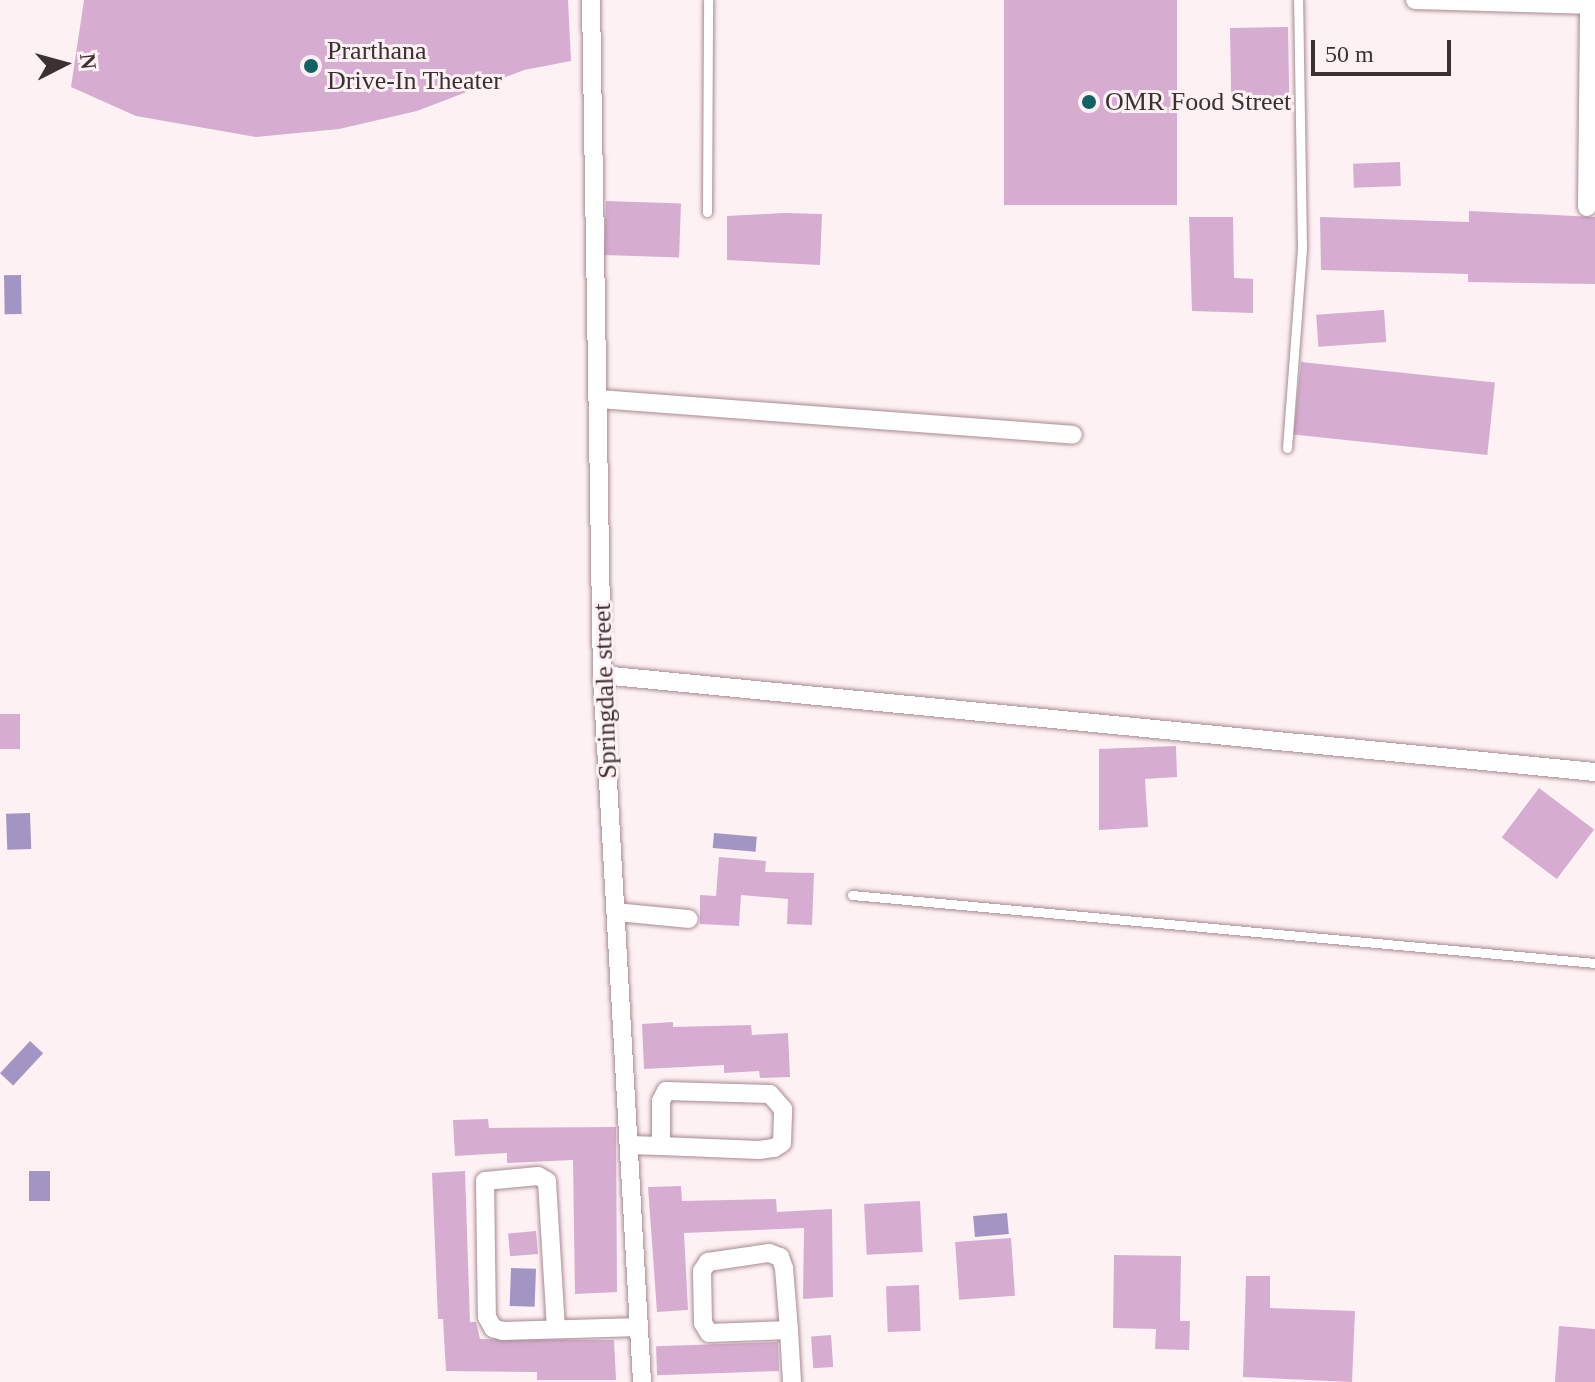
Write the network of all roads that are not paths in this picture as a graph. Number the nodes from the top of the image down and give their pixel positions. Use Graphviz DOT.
graph roads {
  1 [pos="591,0"];
  2 [pos="708,0"];
  3 [pos="1298,0"];
  4 [pos="1415,0"];
  5 [pos="1592,5"];
  6 [pos="1587,207"];
  7 [pos="707,212"];
  8 [pos="598,399"];
  9 [pos="1073,435"];
  10 [pos="1287,448"];
  11 [pos="602,675"];
  12 [pos="1595,772"];
  13 [pos="852,895"];
  14 [pos="616,912"];
  15 [pos="689,919"];
  16 [pos="1595,963"];
  17 [pos="629,1145"];
  18 [pos="661,1146"];
  19 [pos="639,1327"];
  20 [pos="556,1329"];
  21 [pos="789,1330"];
  22 [pos="642,1382"];
  23 [pos="792,1382"];
  1 -- 8 [label="street, Springdale street"];
  2 -- 7 [label="lane"];
  3 -- 10 [label="lane"];
  4 -- 5 [label="street"];
  5 -- 6 [label="street"];
  8 -- 9 [label="street"];
  8 -- 11 [label="street, Springdale street"];
  11 -- 12 [label="street"];
  11 -- 14 [label="street, Springdale street"];
  13 -- 16 [label="lane"];
  14 -- 15 [label="street"];
  14 -- 17 [label="street, Springdale street"];
  17 -- 18 [label="street"];
  17 -- 19 [label="street, Springdale street"];
  18 -- 18 [label="street"];
  19 -- 20 [label="street"];
  19 -- 22 [label="street, Springdale street"];
  20 -- 20 [label="street"];
  21 -- 21 [label="street"];
  21 -- 23 [label="street"];
}
